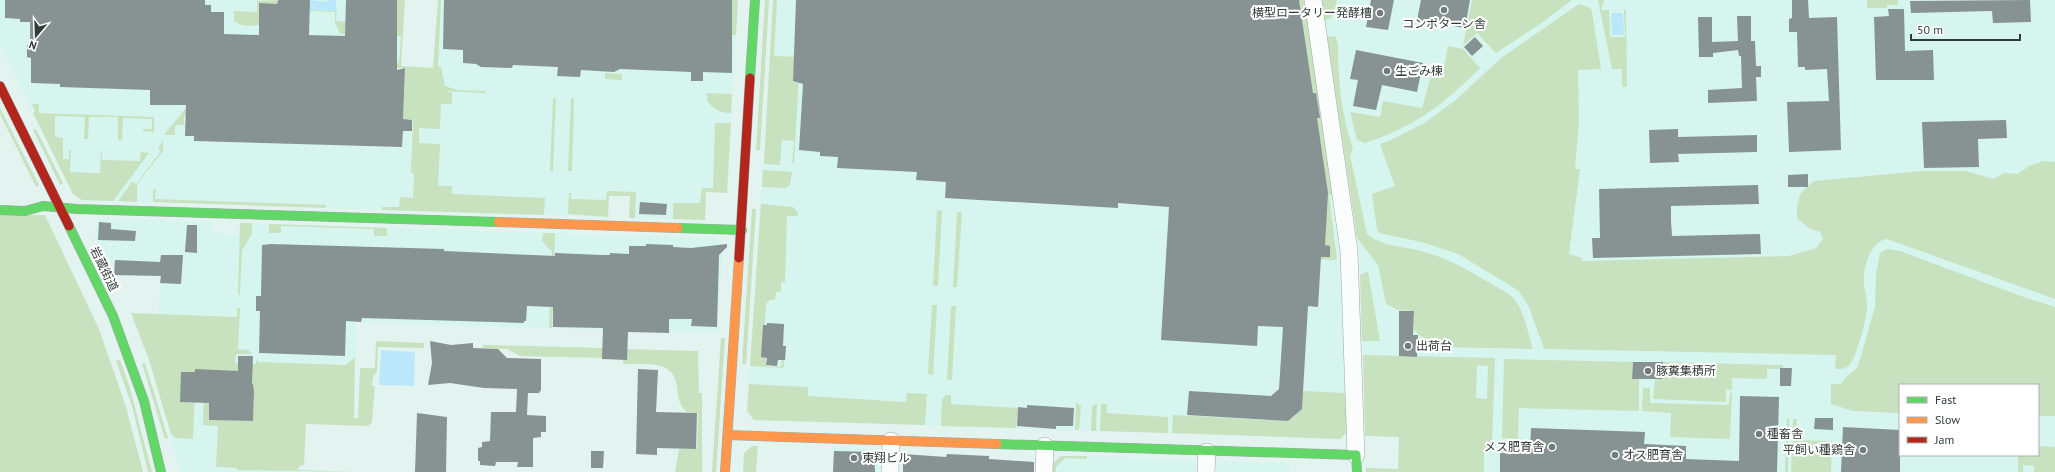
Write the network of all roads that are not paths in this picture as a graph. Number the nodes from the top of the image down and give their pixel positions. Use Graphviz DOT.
graph roads {
  1 [pos="756,0"];
  2 [pos="1313,0"];
  3 [pos="0,86"];
  4 [pos="60,207"];
  5 [pos="0,210"];
  6 [pos="742,230"];
  7 [pos="728,435"];
  8 [pos="890,441"];
  9 [pos="1045,446"];
  10 [pos="1207,452"];
  11 [pos="1357,464"];
  12 [pos="161,472"];
  13 [pos="725,472"];
  14 [pos="890,472"];
  15 [pos="1044,472"];
  16 [pos="1206,472"];
  1 -- 6 [label="street"];
  2 -- 11 [label="street"];
  3 -- 4 [label="street, 岩蔵街道"];
  4 -- 5 [label="street"];
  4 -- 6 [label="street"];
  4 -- 12 [label="street, 岩蔵街道"];
  6 -- 7 [label="street"];
  7 -- 8 [label="street"];
  7 -- 13 [label="street"];
  8 -- 9 [label="street"];
  8 -- 14 [label="street"];
  9 -- 10 [label="street"];
  9 -- 15 [label="street"];
  10 -- 11 [label="street"];
  10 -- 16 [label="street"];
}
